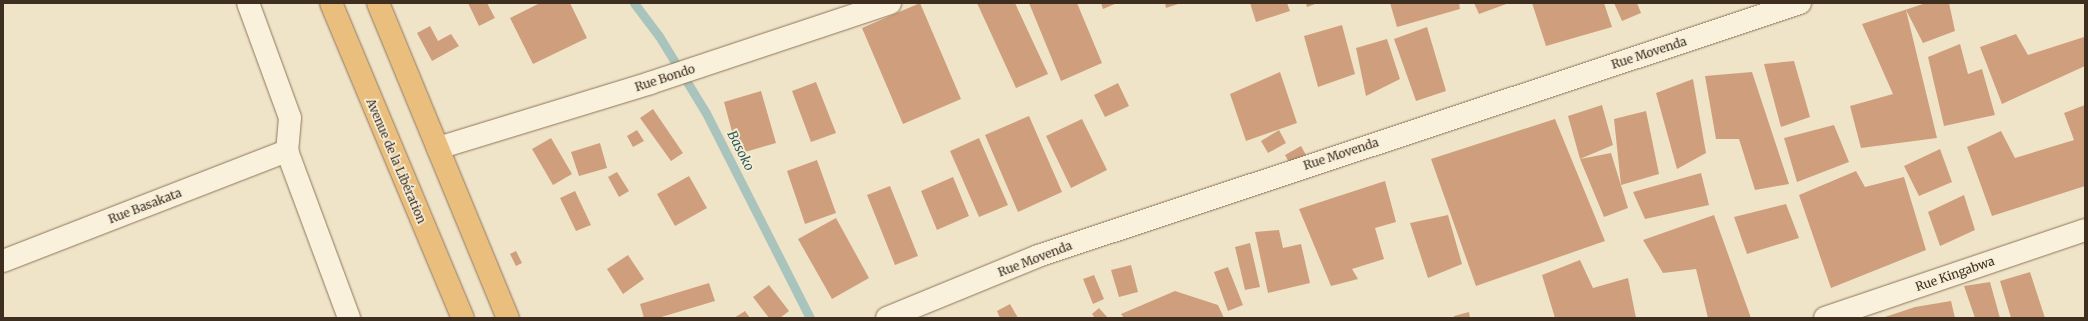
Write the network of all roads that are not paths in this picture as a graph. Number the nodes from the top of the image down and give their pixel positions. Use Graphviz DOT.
graph roads {
  1 [pos="248,3"];
  2 [pos="331,3"];
  3 [pos="378,3"];
  4 [pos="890,3"];
  5 [pos="1800,3"];
  6 [pos="438,148"];
  7 [pos="287,151"];
  8 [pos="2085,230"];
  9 [pos="3,261"];
  10 [pos="349,318"];
  11 [pos="463,318"];
  12 [pos="508,318"];
  13 [pos="887,318"];
  14 [pos="1825,318"];
  1 -- 7 [label="street"];
  2 -- 11 [label="highway, Avenue de la Libération"];
  3 -- 6 [label="highway"];
  4 -- 6 [label="street, Rue Bondo"];
  5 -- 13 [label="street, Rue Movenda"];
  6 -- 12 [label="highway"];
  7 -- 9 [label="street, Rue Basakata"];
  7 -- 10 [label="street"];
  8 -- 14 [label="street, Rue Kingabwa"];
}
